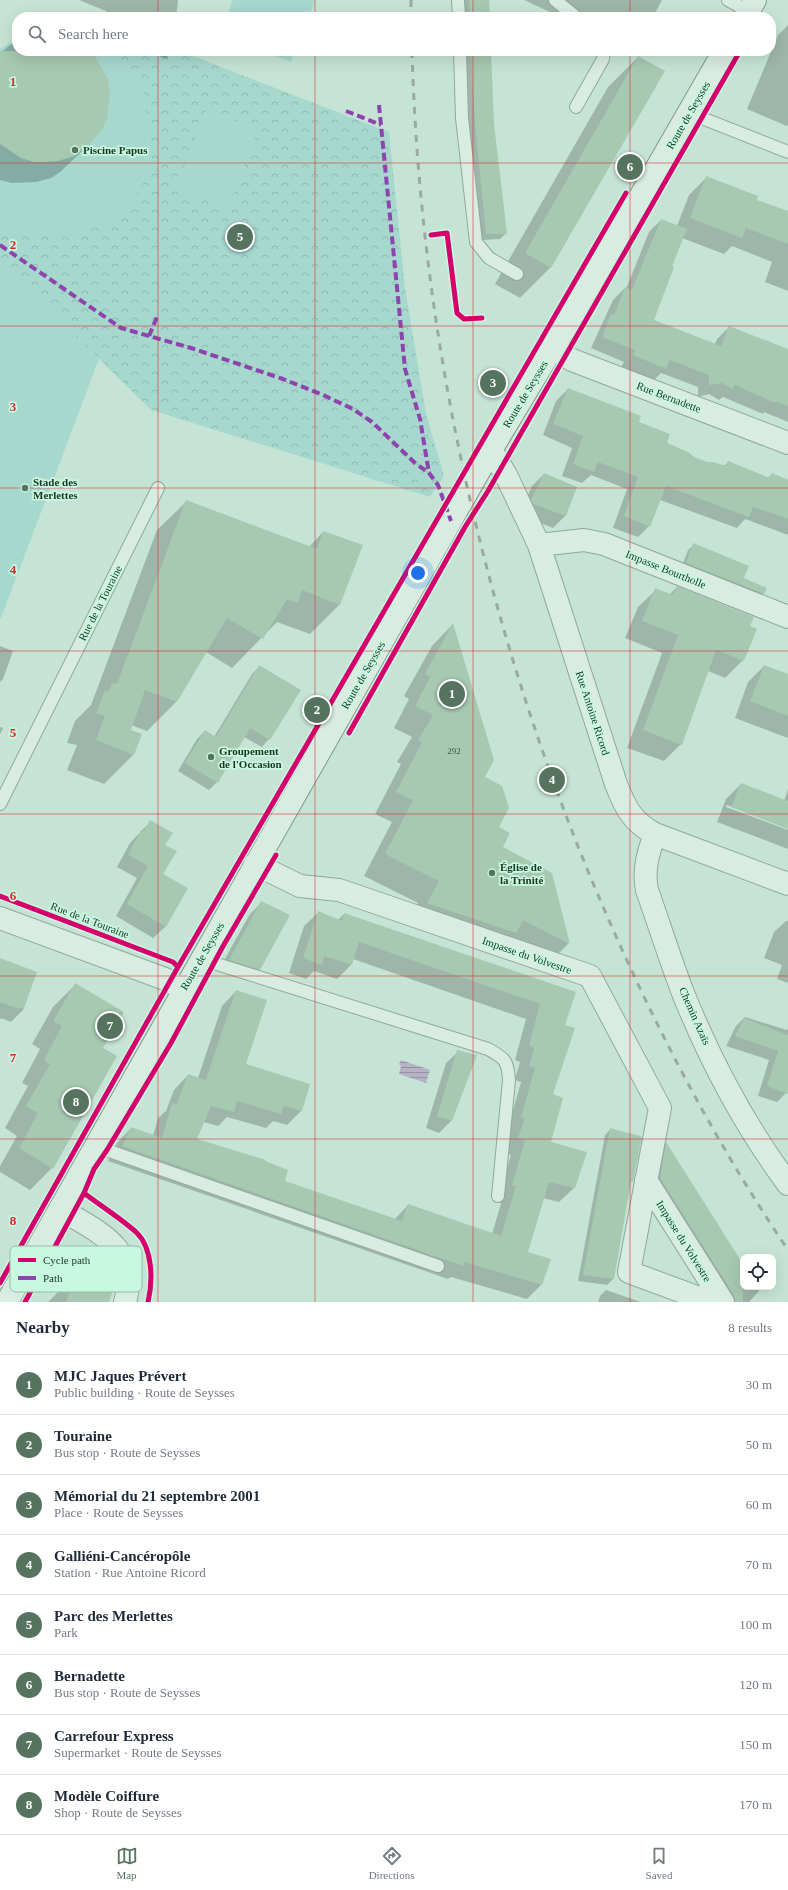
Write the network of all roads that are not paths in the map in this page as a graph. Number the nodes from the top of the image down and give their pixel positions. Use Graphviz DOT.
graph roads {
  1 [pos="458,0"];
  2 [pos="555,0"];
  3 [pos="728,0"];
  4 [pos="749,9"];
  5 [pos="459,12"];
  6 [pos="570,12"];
  7 [pos="460,56"];
  8 [pos="604,56"];
  9 [pos="721,56"];
  10 [pos="576,107"];
  11 [pos="689,113"];
  12 [pos="788,152"];
  13 [pos="517,274"];
  14 [pos="552,348"];
  15 [pos="788,443"];
  16 [pos="491,450"];
  17 [pos="158,488"];
  18 [pos="539,545"];
  19 [pos="788,618"];
  20 [pos="0,804"];
  21 [pos="655,834"];
  22 [pos="255,864"];
  23 [pos="788,884"];
  24 [pos="0,918"];
  25 [pos="201,959"];
  26 [pos="184,990"];
  27 [pos="95,1146"];
  28 [pos="646,1180"];
  29 [pos="788,1184"];
  30 [pos="498,1196"];
  31 [pos="60,1209"];
  32 [pos="39,1246"];
  33 [pos="116,1246"];
  34 [pos="438,1266"];
  35 [pos="13,1292"];
  36 [pos="127,1292"];
  37 [pos="7,1302"];
  38 [pos="125,1302"];
  39 [pos="710,1302"];
  40 [pos="723,1302"];
  1 -- 5 [label="lane"];
  2 -- 6 [label="lane"];
  3 -- 4 [label="lane"];
  7 -- 13 [label="lane"];
  8 -- 10 [label="lane"];
  9 -- 11 [label="street, Route de Seysses"];
  11 -- 12 [label="lane"];
  11 -- 14 [label="street, Route de Seysses"];
  14 -- 15 [label="street, Rue Bernadette"];
  14 -- 16 [label="street, Route de Seysses"];
  16 -- 18 [label="street, Rue Antoine Ricord"];
  16 -- 22 [label="street, Route de Seysses"];
  17 -- 20 [label="lane, Rue de la Touraine"];
  18 -- 19 [label="street, Impasse Bourtholle"];
  18 -- 21 [label="street, Rue Antoine Ricord"];
  21 -- 23 [label="street, Rue Antoine Ricord"];
  21 -- 29 [label="street, Chemin Azaïs"];
  22 -- 25 [label="street, Route de Seysses"];
  22 -- 28 [label="street, Impasse du Volvestre"];
  24 -- 26 [label="street"];
  25 -- 26 [label="street, Route de Seysses"];
  25 -- 30 [label="lane"];
  26 -- 27 [label="street, Route de Seysses"];
  27 -- 31 [label="street, Route de Seysses"];
  27 -- 34 [label="lane"];
  28 -- 39 [label="street, Impasse du Volvestre"];
  28 -- 40 [label="street, Impasse du Volvestre"];
  31 -- 32 [label="street, Route de Seysses"];
  31 -- 33 [label="street"];
  35 -- 37 [label="street, Route de Seysses"];
  36 -- 38 [label="street"];
}
